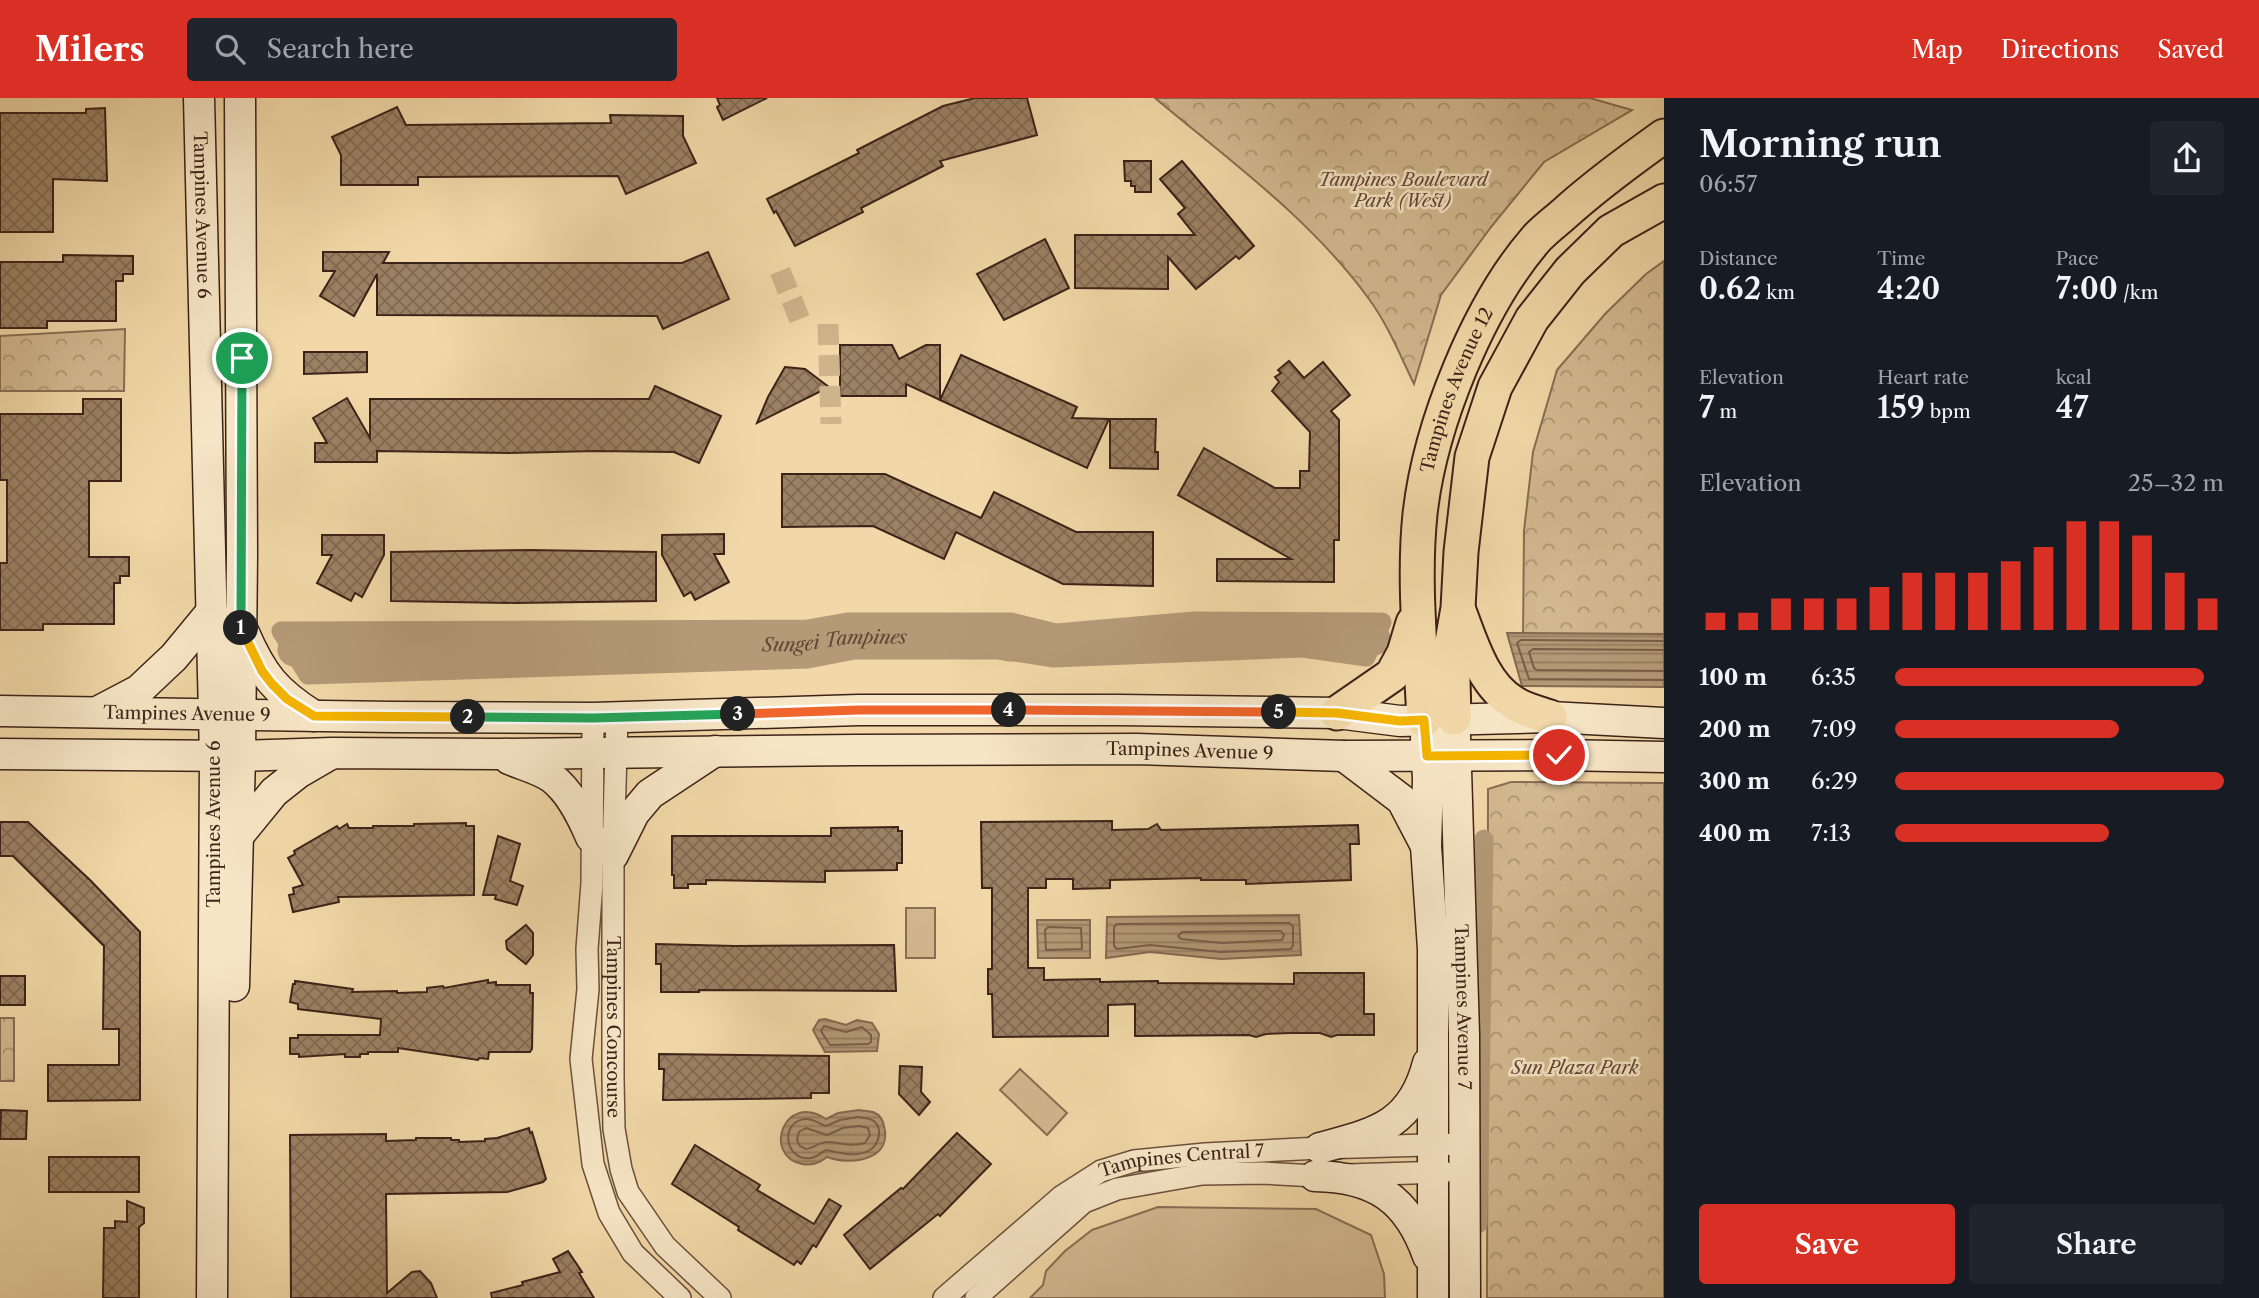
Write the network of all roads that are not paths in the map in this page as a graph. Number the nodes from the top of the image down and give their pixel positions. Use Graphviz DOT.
graph roads {
  1 [pos="184,98"];
  2 [pos="243,102"];
  3 [pos="199,113"];
  4 [pos="1664,136"];
  5 [pos="1664,179"];
  6 [pos="1664,201"];
  7 [pos="1611,231"];
  8 [pos="1418,604"];
  9 [pos="1458,608"];
  10 [pos="212,611"];
  11 [pos="241,627"];
  12 [pos="0,711"];
  13 [pos="96,712"];
  14 [pos="227,713"];
  15 [pos="1337,713"];
  16 [pos="314,716"];
  17 [pos="605,717"];
  18 [pos="1550,717"];
  19 [pos="1439,719"];
  20 [pos="1664,723"];
  21 [pos="715,751"];
  22 [pos="332,753"];
  23 [pos="604,753"];
  24 [pos="0,754"];
  25 [pos="498,754"];
  26 [pos="1457,755"];
  27 [pos="228,756"];
  28 [pos="1427,756"];
  29 [pos="1344,757"];
  30 [pos="1664,757"];
  31 [pos="238,836"];
  32 [pos="602,846"];
  33 [pos="1426,846"];
  34 [pos="1432,1045"];
  35 [pos="1432,1158"];
  36 [pos="1464,1158"];
  37 [pos="1318,1162"];
  38 [pos="1433,1284"];
  39 [pos="212,1298"];
  40 [pos="233,1298"];
  41 [pos="680,1298"];
  42 [pos="720,1298"];
  43 [pos="944,1298"];
  44 [pos="976,1298"];
  45 [pos="1465,1298"];
  1 -- 3 [label="main road"];
  2 -- 11 [label="main road, Tampines Avenue 6"];
  3 -- 10 [label="main road, Tampines Avenue 6"];
  4 -- 8 [label="main road, Tampines Avenue 12"];
  5 -- 7 [label="main road"];
  6 -- 7 [label="main road, Tampines Avenue 12"];
  7 -- 9 [label="main road, Tampines Avenue 12"];
  8 -- 15 [label="main road"];
  8 -- 19 [label="main road, Tampines Avenue 12"];
  9 -- 18 [label="main road, Tampines Avenue 9"];
  9 -- 19 [label="main road, Tampines Avenue 12"];
  10 -- 13 [label="main road"];
  10 -- 14 [label="main road, Tampines Avenue 6"];
  11 -- 14 [label="main road, Tampines Avenue 6"];
  11 -- 16 [label="main road"];
  12 -- 13 [label="main road, Tampines Avenue 9"];
  13 -- 14 [label="main road, Tampines Avenue 9"];
  14 -- 16 [label="main road, Tampines Avenue 9"];
  14 -- 27 [label="main road, Tampines Avenue 6"];
  15 -- 17 [label="main road, Tampines Avenue 9"];
  15 -- 19 [label="main road, Tampines Avenue 9"];
  16 -- 17 [label="main road, Tampines Avenue 9"];
  17 -- 23 [label="street, Tampines Concourse"];
  18 -- 19 [label="main road, Tampines Avenue 9"];
  18 -- 20 [label="main road, Tampines Avenue 9"];
  19 -- 26 [label="main road, Tampines Avenue 7"];
  19 -- 28 [label="main road, Tampines Avenue 7"];
  21 -- 23 [label="main road, Tampines Avenue 9"];
  21 -- 29 [label="main road, Tampines Avenue 9"];
  21 -- 32 [label="main road"];
  22 -- 25 [label="main road"];
  22 -- 27 [label="main road"];
  22 -- 31 [label="main road"];
  23 -- 25 [label="main road"];
  23 -- 32 [label="street, Tampines Concourse"];
  24 -- 27 [label="main road"];
  25 -- 32 [label="main road"];
  26 -- 28 [label="main road, Tampines Avenue 9"];
  26 -- 30 [label="main road, Tampines Avenue 9"];
  26 -- 36 [label="main road, Tampines Avenue 7"];
  27 -- 31 [label="main road, Tampines Avenue 6"];
  27 -- 39 [label="main road, Tampines Avenue 6"];
  28 -- 29 [label="main road, Tampines Avenue 9"];
  28 -- 33 [label="main road, Tampines Avenue 7"];
  29 -- 33 [label="main road"];
  31 -- 40 [label="main road, Tampines Avenue 6"];
  32 -- 41 [label="street, Tampines Concourse"];
  32 -- 42 [label="street, Tampines Concourse"];
  33 -- 34 [label="main road, Tampines Avenue 7"];
  34 -- 35 [label="main road, Tampines Avenue 7"];
  34 -- 37 [label="main road"];
  35 -- 36 [label="street, Tampines Central 7"];
  35 -- 37 [label="street, Tampines Central 7"];
  35 -- 38 [label="main road, Tampines Avenue 7"];
  36 -- 45 [label="main road, Tampines Avenue 7"];
  37 -- 38 [label="main road"];
  37 -- 43 [label="street, Tampines Central 7"];
  37 -- 44 [label="street, Tampines Central 7"];
}
